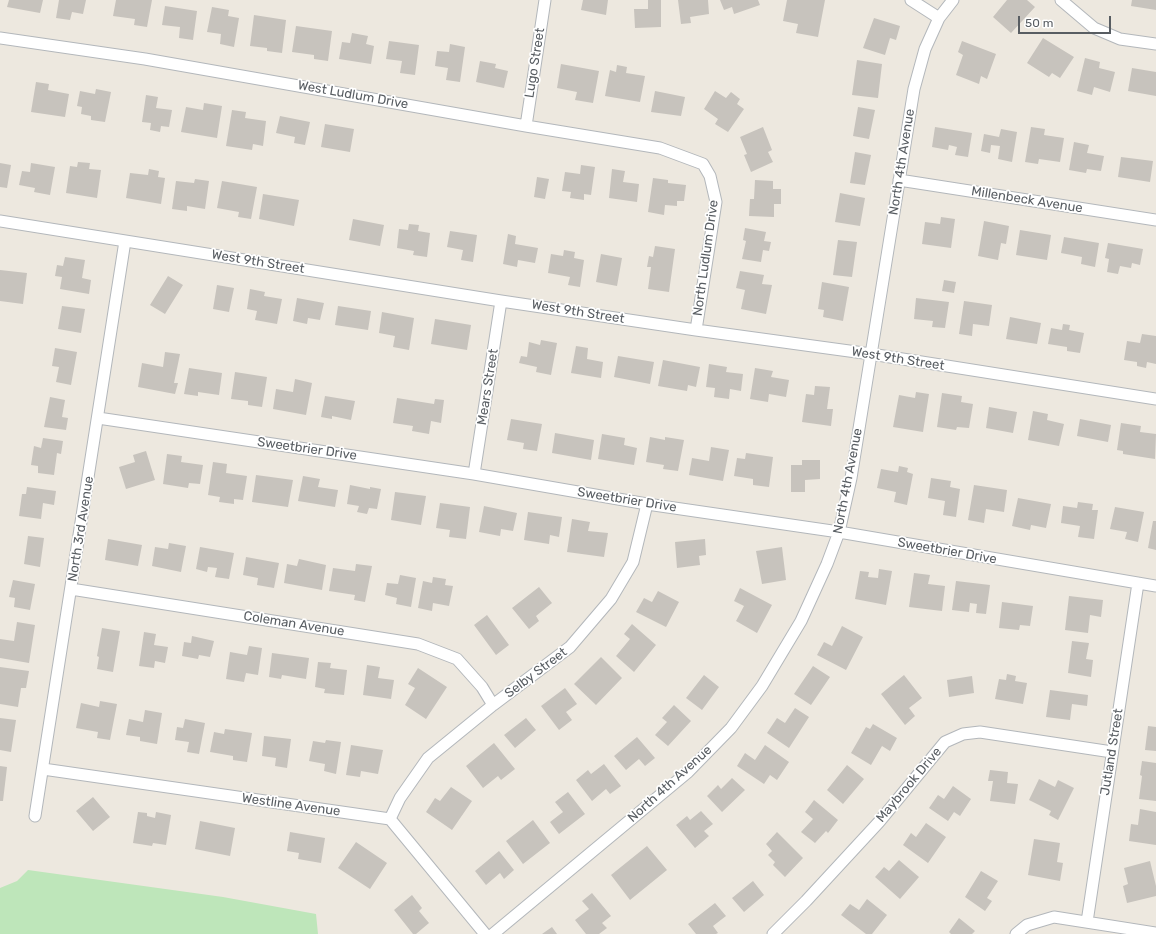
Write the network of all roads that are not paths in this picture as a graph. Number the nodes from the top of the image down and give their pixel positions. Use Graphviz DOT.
graph roads {
  1 [pos="545,0"];
  2 [pos="911,0"];
  3 [pos="953,0"];
  4 [pos="1061,0"];
  5 [pos="939,18"];
  6 [pos="0,38"];
  7 [pos="1156,44"];
  8 [pos="526,126"];
  9 [pos="703,164"];
  10 [pos="899,180"];
  11 [pos="1156,220"];
  12 [pos="0,221"];
  13 [pos="125,241"];
  14 [pos="501,301"];
  15 [pos="696,330"];
  16 [pos="871,354"];
  17 [pos="1156,400"];
  18 [pos="98,418"];
  19 [pos="474,474"];
  20 [pos="647,504"];
  21 [pos="839,532"];
  22 [pos="1138,583"];
  23 [pos="1156,586"];
  24 [pos="71,589"];
  25 [pos="493,705"];
  26 [pos="1112,752"];
  27 [pos="43,769"];
  28 [pos="35,816"];
  29 [pos="390,819"];
  30 [pos="1086,922"];
  31 [pos="1156,933"];
  32 [pos="485,934"];
  33 [pos="493,934"];
  34 [pos="773,934"];
  35 [pos="1016,934"];
  1 -- 8 [label="street, Lugo Street"];
  2 -- 5 [label="street"];
  3 -- 5 [label="street, North 4th Avenue"];
  4 -- 7 [label="street"];
  5 -- 10 [label="street, North 4th Avenue"];
  6 -- 8 [label="street, West Ludlum Drive"];
  8 -- 9 [label="street, West Ludlum Drive"];
  9 -- 15 [label="street, North Ludlum Drive"];
  10 -- 11 [label="street, Millenbeck Avenue"];
  10 -- 16 [label="street, North 4th Avenue"];
  12 -- 13 [label="street, West 9th Street"];
  13 -- 14 [label="street, West 9th Street"];
  13 -- 18 [label="street, North 3rd Avenue"];
  14 -- 15 [label="street, West 9th Street"];
  14 -- 19 [label="street, Mears Street"];
  15 -- 16 [label="street, West 9th Street"];
  16 -- 17 [label="street, West 9th Street"];
  16 -- 21 [label="street, North 4th Avenue"];
  18 -- 19 [label="street, Sweetbrier Drive"];
  18 -- 24 [label="street, North 3rd Avenue"];
  19 -- 20 [label="street, Sweetbrier Drive"];
  20 -- 21 [label="street, Sweetbrier Drive"];
  20 -- 25 [label="street, Selby Street"];
  21 -- 22 [label="street, Sweetbrier Drive"];
  21 -- 33 [label="street, North 4th Avenue"];
  22 -- 23 [label="street, Sweetbrier Drive"];
  22 -- 26 [label="street, Jutland Street"];
  24 -- 25 [label="street, Coleman Avenue"];
  24 -- 27 [label="street, North 3rd Avenue"];
  25 -- 29 [label="street, Selby Street"];
  26 -- 30 [label="street, Jutland Street"];
  26 -- 34 [label="street, Maybrook Drive"];
  27 -- 28 [label="street, North 3rd Avenue"];
  27 -- 29 [label="street, Westline Avenue"];
  29 -- 32 [label="street"];
  30 -- 31 [label="street"];
  30 -- 35 [label="street"];
}
